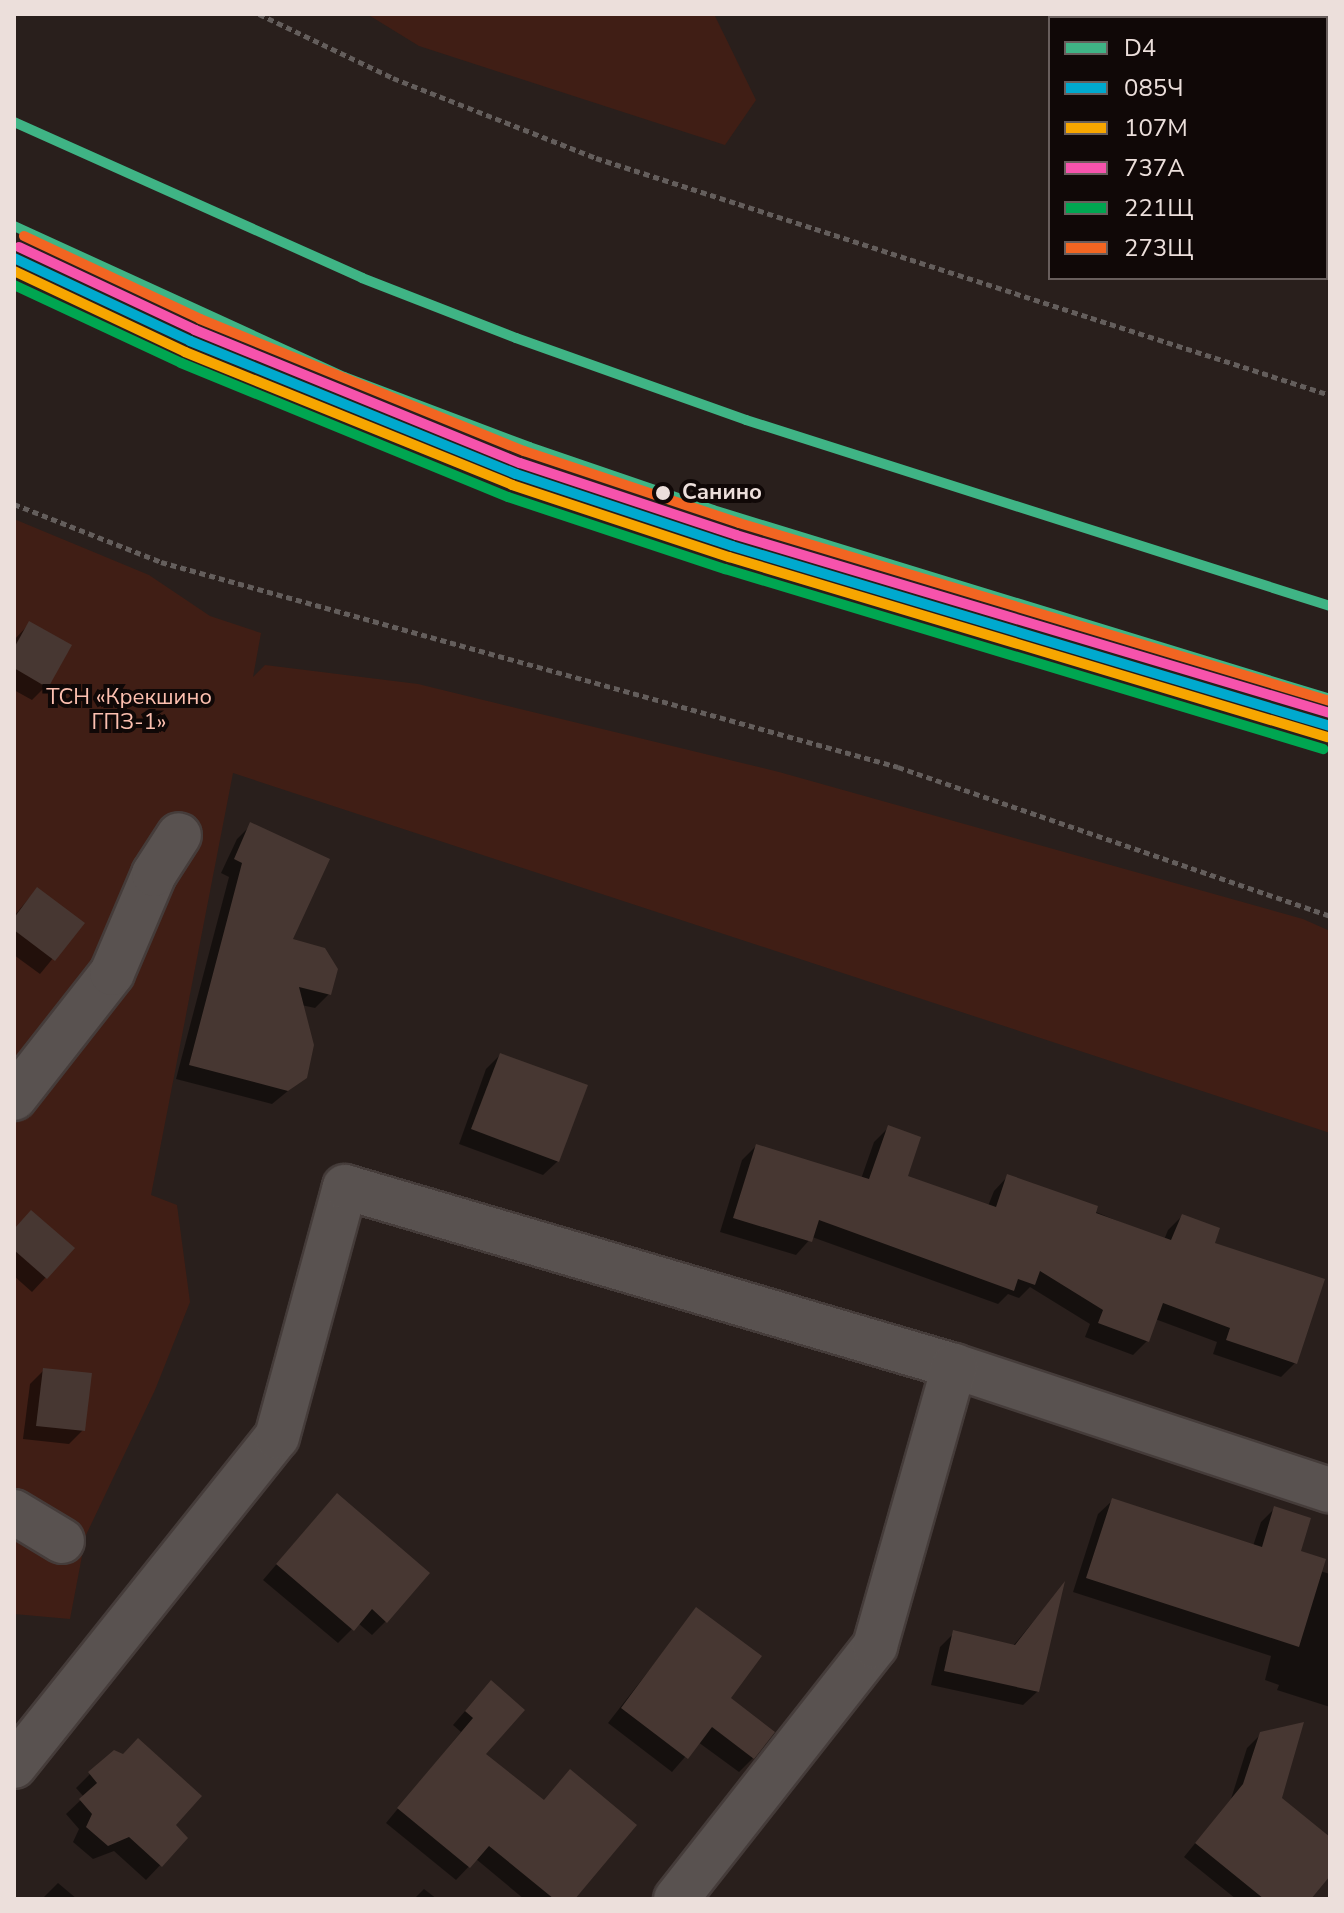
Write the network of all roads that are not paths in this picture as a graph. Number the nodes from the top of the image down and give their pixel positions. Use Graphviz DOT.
graph roads {
  1 [pos="179,835"];
  2 [pos="14,1098"];
  3 [pos="954,1366"];
  4 [pos="1330,1490"];
  5 [pos="14,1512"];
  6 [pos="62,1541"];
  7 [pos="14,1766"];
  8 [pos="676,1899"];
  1 -- 2 [label="street"];
  3 -- 4 [label="street"];
  3 -- 7 [label="street"];
  3 -- 8 [label="street"];
  5 -- 6 [label="street"];
}
